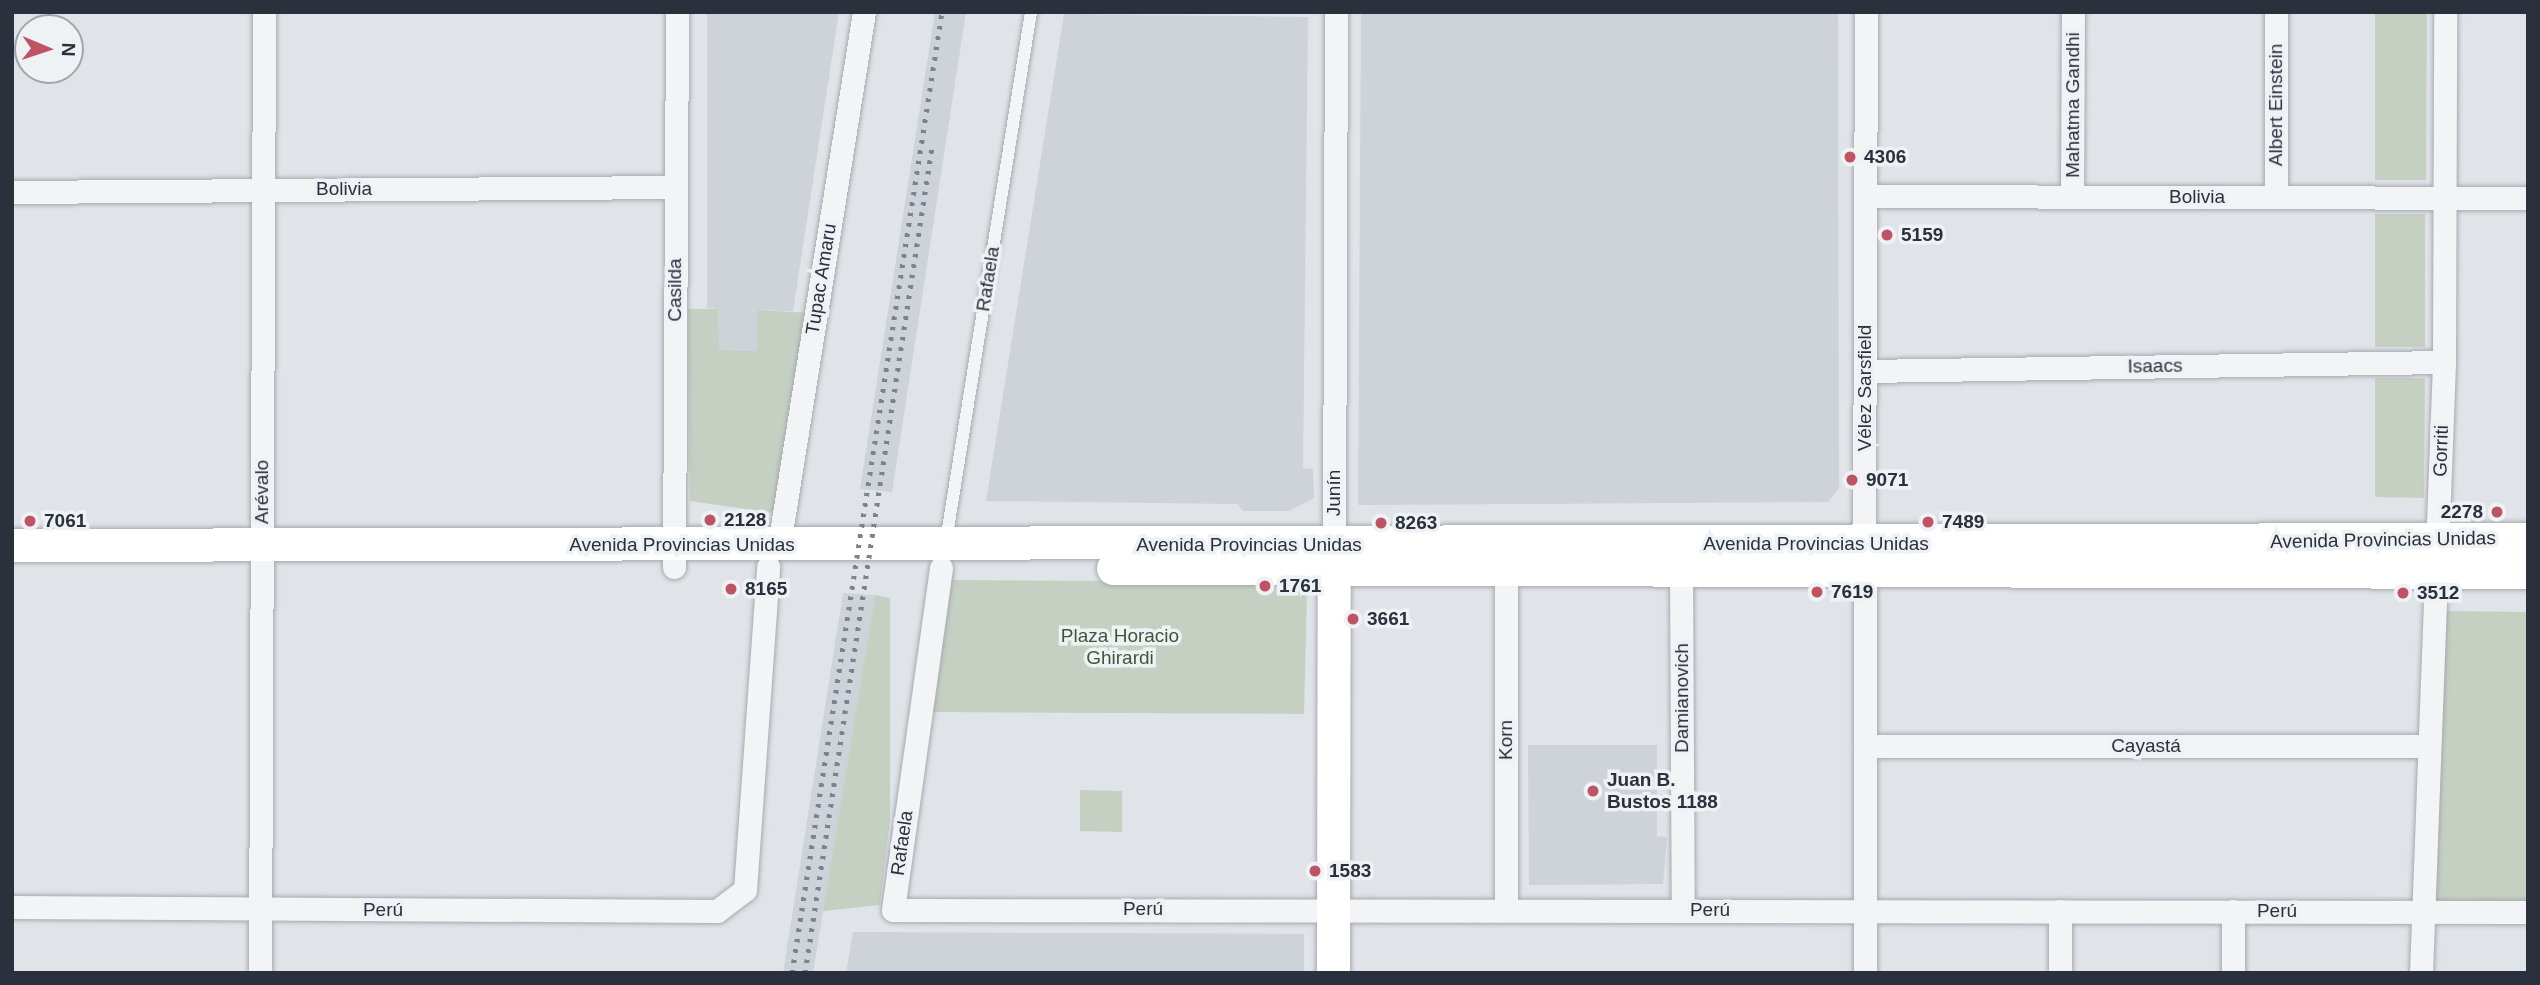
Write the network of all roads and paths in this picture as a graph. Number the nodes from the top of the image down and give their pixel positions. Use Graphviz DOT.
graph roads {
  1 [pos="264,12"];
  2 [pos="677,12"];
  3 [pos="864,12"];
  4 [pos="1031,12"];
  5 [pos="1336,12"];
  6 [pos="1866,12"];
  7 [pos="2073,12"];
  8 [pos="2276,12"];
  9 [pos="2445,12"];
  10 [pos="675,187"];
  11 [pos="263,189"];
  12 [pos="12,192"];
  13 [pos="1866,196"];
  14 [pos="2072,197"];
  15 [pos="2276,197"];
  16 [pos="2445,198"];
  17 [pos="2528,198"];
  18 [pos="2444,362"];
  19 [pos="1865,371"];
  20 [pos="2528,539"];
  21 [pos="2439,540"];
  22 [pos="12,545"];
  23 [pos="261,556"];
  24 [pos="675,556"];
  25 [pos="773,556"];
  26 [pos="943,557"];
  27 [pos="1334,557"];
  28 [pos="1864,558"];
  29 [pos="12,566"];
  30 [pos="1506,570"];
  31 [pos="1681,570"];
  32 [pos="2434,572"];
  33 [pos="2528,572"];
  34 [pos="1865,746"];
  35 [pos="2427,746"];
  36 [pos="745,890"];
  37 [pos="12,907"];
  38 [pos="261,909"];
  39 [pos="1333,909"];
  40 [pos="893,910"];
  41 [pos="1506,910"];
  42 [pos="1683,910"];
  43 [pos="1865,911"];
  44 [pos="2060,911"];
  45 [pos="2233,911"];
  46 [pos="2421,912"];
  47 [pos="2528,912"];
  48 [pos="260,973"];
  49 [pos="1333,973"];
  50 [pos="1865,973"];
  51 [pos="2060,973"];
  52 [pos="2233,973"];
  53 [pos="2421,973"];
  1 -- 11 [label="street, Arévalo"];
  2 -- 10 [label="street, Casilda"];
  3 -- 25 [label="street, Tupac Amaru"];
  4 -- 26 [label="lane, Rafaela"];
  5 -- 27 [label="street, Junín"];
  6 -- 13 [label="street, Vélez Sarsfield"];
  7 -- 14 [label="street, Mahatma Gandhi"];
  8 -- 15 [label="street, Albert Einstein"];
  9 -- 16 [label="street, Gorriti"];
  10 -- 11 [label="street, Bolivia"];
  10 -- 24 [label="street, Casilda"];
  11 -- 12 [label="street, Bolivia"];
  11 -- 23 [label="street, Arévalo"];
  13 -- 14 [label="street, Bolivia"];
  13 -- 19 [label="street, Vélez Sarsfield"];
  14 -- 15 [label="street, Bolivia"];
  15 -- 16 [label="street, Bolivia"];
  16 -- 17 [label="street, Bolivia"];
  16 -- 18 [label="street, Gorriti"];
  18 -- 19 [label="street, Isaacs"];
  18 -- 21 [label="street, Gorriti"];
  19 -- 28 [label="street, Vélez Sarsfield"];
  20 -- 21 [label="main road, Avenida Provincias Unidas"];
  21 -- 28 [label="main road, Avenida Provincias Unidas"];
  21 -- 32 [label="street, Gorriti"];
  22 -- 23 [label="main road, Avenida Provincias Unidas"];
  23 -- 24 [label="main road, Avenida Provincias Unidas"];
  23 -- 29 [label="main road, Avenida Provincias Unidas"];
  23 -- 38 [label="street, Arévalo"];
  24 -- 25 [label="main road, Avenida Provincias Unidas"];
  25 -- 26 [label="main road, Avenida Provincias Unidas"];
  25 -- 36 [label="street, Tupac Amaru"];
  26 -- 27 [label="main road, Avenida Provincias Unidas"];
  26 -- 40 [label="street, Rafaela"];
  27 -- 28 [label="main road, Avenida Provincias Unidas"];
  27 -- 30 [label="main road, Avenida Provincias Unidas"];
  27 -- 39 [label="main road, Junín"];
  28 -- 31 [label="main road, Avenida Provincias Unidas"];
  28 -- 32 [label="main road, Avenida Provincias Unidas"];
  28 -- 34 [label="street, Vélez Sarsfield"];
  30 -- 31 [label="main road, Avenida Provincias Unidas"];
  30 -- 41 [label="street, Korn"];
  31 -- 42 [label="street, Damianovich"];
  32 -- 33 [label="main road, Avenida Provincias Unidas"];
  32 -- 35 [label="street, Gorriti"];
  34 -- 35 [label="street, Cayastá"];
  34 -- 43 [label="street, Vélez Sarsfield"];
  35 -- 46 [label="street, Gorriti"];
  36 -- 38 [label="street, Perú"];
  37 -- 38 [label="street, Perú"];
  38 -- 48 [label="street, Arévalo"];
  39 -- 40 [label="street, Perú"];
  39 -- 41 [label="street, Perú"];
  39 -- 49 [label="main road, Junín"];
  41 -- 42 [label="street, Perú"];
  42 -- 43 [label="street, Perú"];
  43 -- 44 [label="street, Perú"];
  43 -- 50 [label="street, Vélez Sarsfield"];
  44 -- 45 [label="street, Perú"];
  44 -- 51 [label="street"];
  45 -- 46 [label="street, Perú"];
  45 -- 52 [label="street"];
  46 -- 47 [label="street, Perú"];
  46 -- 53 [label="street, Gorriti"];
}
